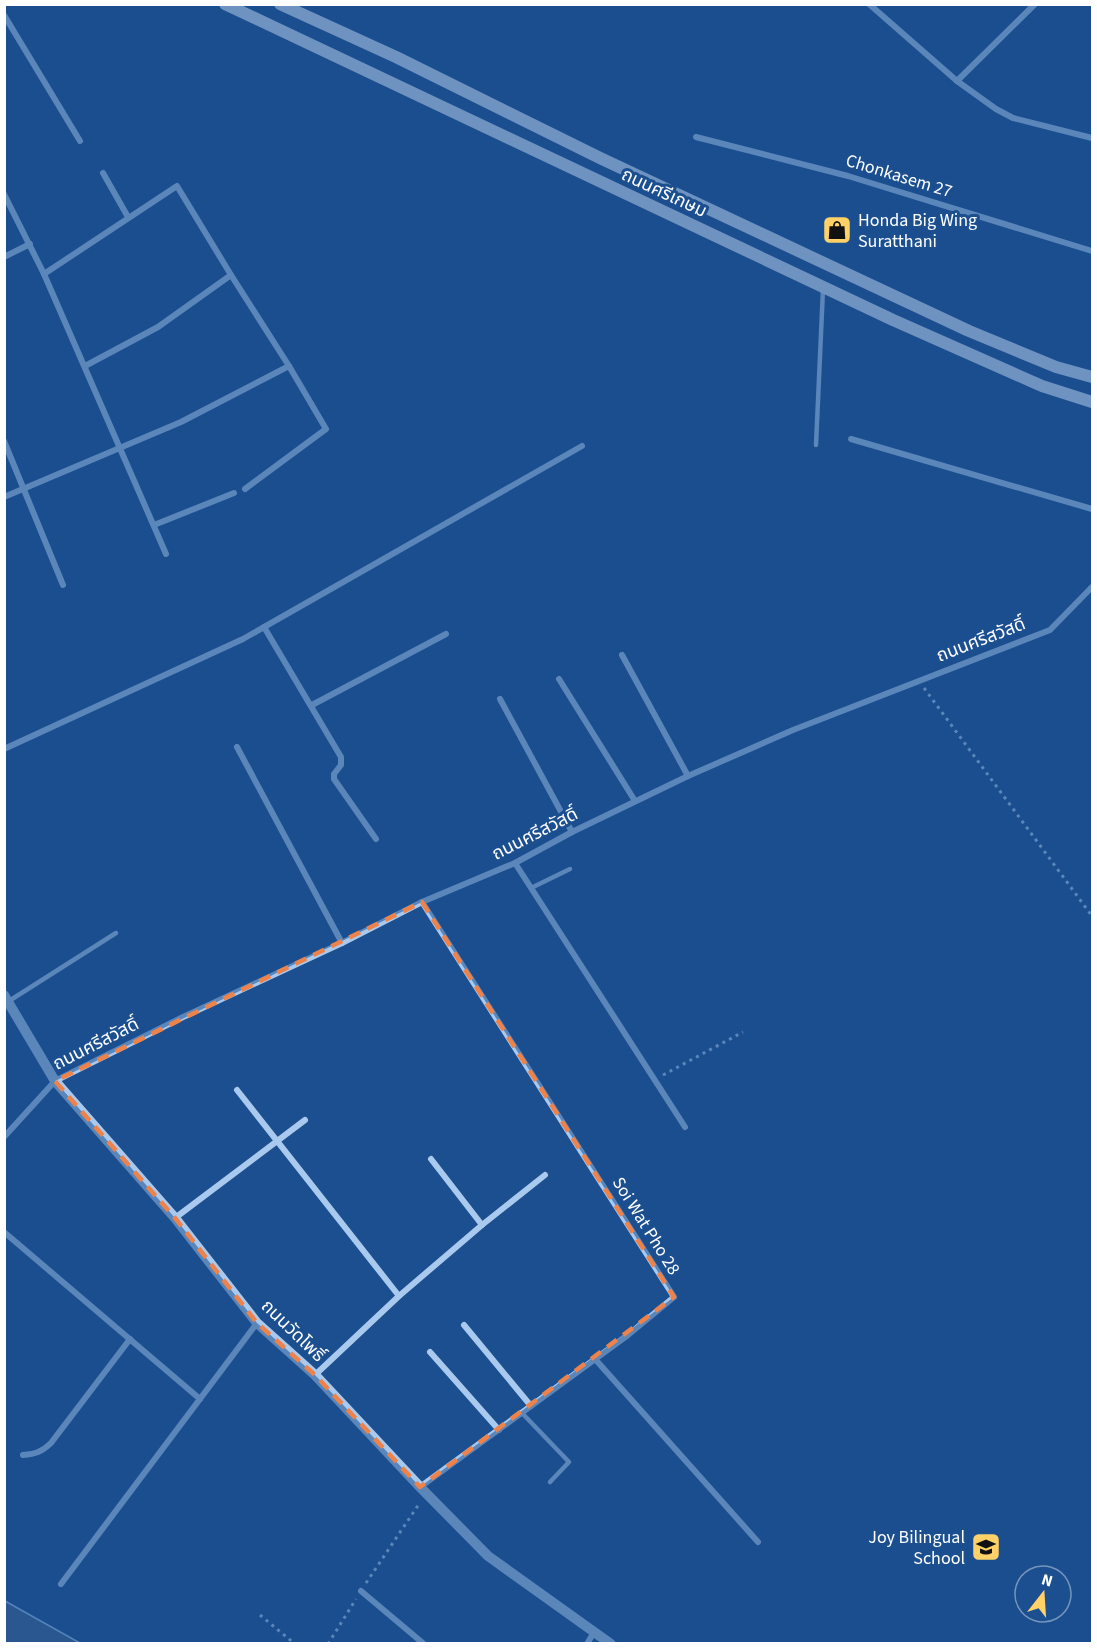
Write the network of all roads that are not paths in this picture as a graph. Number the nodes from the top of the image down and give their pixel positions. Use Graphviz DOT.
graph roads {
  1 [pos="225,4"];
  2 [pos="280,4"];
  3 [pos="869,4"];
  4 [pos="1025,4"];
  5 [pos="1033,7"];
  6 [pos="4,15"];
  7 [pos="957,81"];
  8 [pos="696,137"];
  9 [pos="1092,138"];
  10 [pos="80,141"];
  11 [pos="103,173"];
  12 [pos="675,193"];
  13 [pos="4,194"];
  14 [pos="665,214"];
  15 [pos="128,217"];
  16 [pos="30,244"];
  17 [pos="1092,251"];
  18 [pos="4,257"];
  19 [pos="44,274"];
  20 [pos="231,275"];
  21 [pos="823,287"];
  22 [pos="85,366"];
  23 [pos="289,366"];
  24 [pos="1092,377"];
  25 [pos="1092,402"];
  26 [pos="851,439"];
  27 [pos="4,441"];
  28 [pos="582,446"];
  29 [pos="816,446"];
  30 [pos="121,447"];
  31 [pos="25,488"];
  32 [pos="244,489"];
  33 [pos="234,493"];
  34 [pos="4,497"];
  35 [pos="1092,509"];
  36 [pos="154,525"];
  37 [pos="166,554"];
  38 [pos="63,585"];
  39 [pos="1092,587"];
  40 [pos="264,627"];
  41 [pos="446,634"];
  42 [pos="622,655"];
  43 [pos="559,679"];
  44 [pos="500,699"];
  45 [pos="312,705"];
  46 [pos="237,747"];
  47 [pos="4,749"];
  48 [pos="688,776"];
  49 [pos="635,801"];
  50 [pos="572,832"];
  51 [pos="376,839"];
  52 [pos="515,863"];
  53 [pos="570,869"];
  54 [pos="531,888"];
  55 [pos="422,902"];
  56 [pos="116,933"];
  57 [pos="342,943"];
  58 [pos="7,998"];
  59 [pos="55,1081"];
  60 [pos="237,1090"];
  61 [pos="306,1120"];
  62 [pos="685,1127"];
  63 [pos="4,1137"];
  64 [pos="276,1140"];
  65 [pos="431,1159"];
  66 [pos="545,1176"];
  67 [pos="175,1218"];
  68 [pos="482,1225"];
  69 [pos="4,1232"];
  70 [pos="399,1296"];
  71 [pos="257,1323"];
  72 [pos="464,1325"];
  73 [pos="130,1339"];
  74 [pos="430,1352"];
  75 [pos="595,1359"];
  76 [pos="315,1375"];
  77 [pos="200,1399"];
  78 [pos="531,1406"];
  79 [pos="522,1413"];
  80 [pos="499,1430"];
  81 [pos="23,1455"];
  82 [pos="550,1482"];
  83 [pos="423,1490"];
  84 [pos="758,1542"];
  85 [pos="61,1584"];
  86 [pos="361,1591"];
  87 [pos="594,1632"];
  88 [pos="424,1644"];
  89 [pos="587,1644"];
  90 [pos="611,1644"];
  1 -- 14 [label="main road, ถนนศรีเกษม"];
  2 -- 12 [label="main road, ถนนศรีเกษม"];
  3 -- 7 [label="street"];
  4 -- 5 [label="street"];
  5 -- 7 [label="street"];
  6 -- 10 [label="street"];
  7 -- 9 [label="street"];
  8 -- 17 [label="street, Chonkasem 27"];
  11 -- 15 [label="street"];
  12 -- 14 [label="main road"];
  12 -- 24 [label="main road, ถนนศรีเกษม"];
  13 -- 16 [label="street"];
  14 -- 21 [label="main road, ถนนศรีเกษม"];
  15 -- 19 [label="street"];
  15 -- 20 [label="street"];
  16 -- 18 [label="street"];
  16 -- 19 [label="street"];
  19 -- 22 [label="street"];
  20 -- 22 [label="street"];
  20 -- 23 [label="street"];
  21 -- 25 [label="main road, ถนนศรีเกษม"];
  21 -- 29 [label="lane"];
  22 -- 30 [label="street"];
  23 -- 30 [label="street"];
  23 -- 32 [label="street"];
  26 -- 35 [label="street"];
  27 -- 31 [label="street"];
  28 -- 40 [label="street"];
  30 -- 31 [label="street"];
  30 -- 36 [label="street"];
  31 -- 34 [label="street"];
  31 -- 38 [label="street"];
  33 -- 36 [label="street"];
  36 -- 37 [label="street"];
  39 -- 48 [label="street, ถนนศรีสวัสดิ์"];
  40 -- 45 [label="street"];
  40 -- 47 [label="street"];
  41 -- 45 [label="street"];
  42 -- 48 [label="street"];
  43 -- 49 [label="street"];
  44 -- 50 [label="street"];
  45 -- 51 [label="street"];
  46 -- 57 [label="street"];
  48 -- 49 [label="street, ถนนศรีสวัสดิ์"];
  49 -- 50 [label="street, ถนนศรีสวัสดิ์"];
  50 -- 52 [label="street, ถนนศรีสวัสดิ์"];
  52 -- 54 [label="street"];
  52 -- 55 [label="street, ถนนศรีสวัสดิ์"];
  53 -- 54 [label="lane"];
  54 -- 62 [label="street"];
  55 -- 57 [label="street, ถนนศรีสวัสดิ์"];
  55 -- 75 [label="street, Soi Wat Pho 28"];
  56 -- 58 [label="lane"];
  57 -- 59 [label="street, ถนนศรีสวัสดิ์"];
  58 -- 59 [label="street, ถนนวัดโพธิ์"];
  59 -- 63 [label="street, ถนนศรีสวัสดิ์"];
  59 -- 67 [label="street, ถนนวัดโพธิ์"];
  60 -- 64 [label="street"];
  61 -- 64 [label="street"];
  64 -- 67 [label="street"];
  64 -- 70 [label="street"];
  65 -- 68 [label="street"];
  66 -- 68 [label="street"];
  67 -- 71 [label="street, ถนนวัดโพธิ์"];
  68 -- 70 [label="street"];
  69 -- 73 [label="street"];
  70 -- 76 [label="street"];
  71 -- 76 [label="street, ถนนวัดโพธิ์"];
  71 -- 77 [label="street"];
  72 -- 78 [label="street"];
  73 -- 77 [label="street"];
  73 -- 81 [label="street"];
  74 -- 80 [label="street"];
  75 -- 78 [label="street, Soi Wat Pho 28"];
  75 -- 84 [label="street"];
  76 -- 83 [label="street, ถนนวัดโพธิ์"];
  77 -- 85 [label="street"];
  78 -- 79 [label="street, Soi Wat Pho 28"];
  79 -- 80 [label="street, Soi Wat Pho 28"];
  79 -- 82 [label="lane"];
  80 -- 83 [label="street, Soi Wat Pho 28"];
  83 -- 87 [label="street, ถนนวัดโพธิ์"];
  86 -- 88 [label="street"];
  87 -- 89 [label="street"];
  87 -- 90 [label="street, ถนนวัดโพธิ์"];
}
